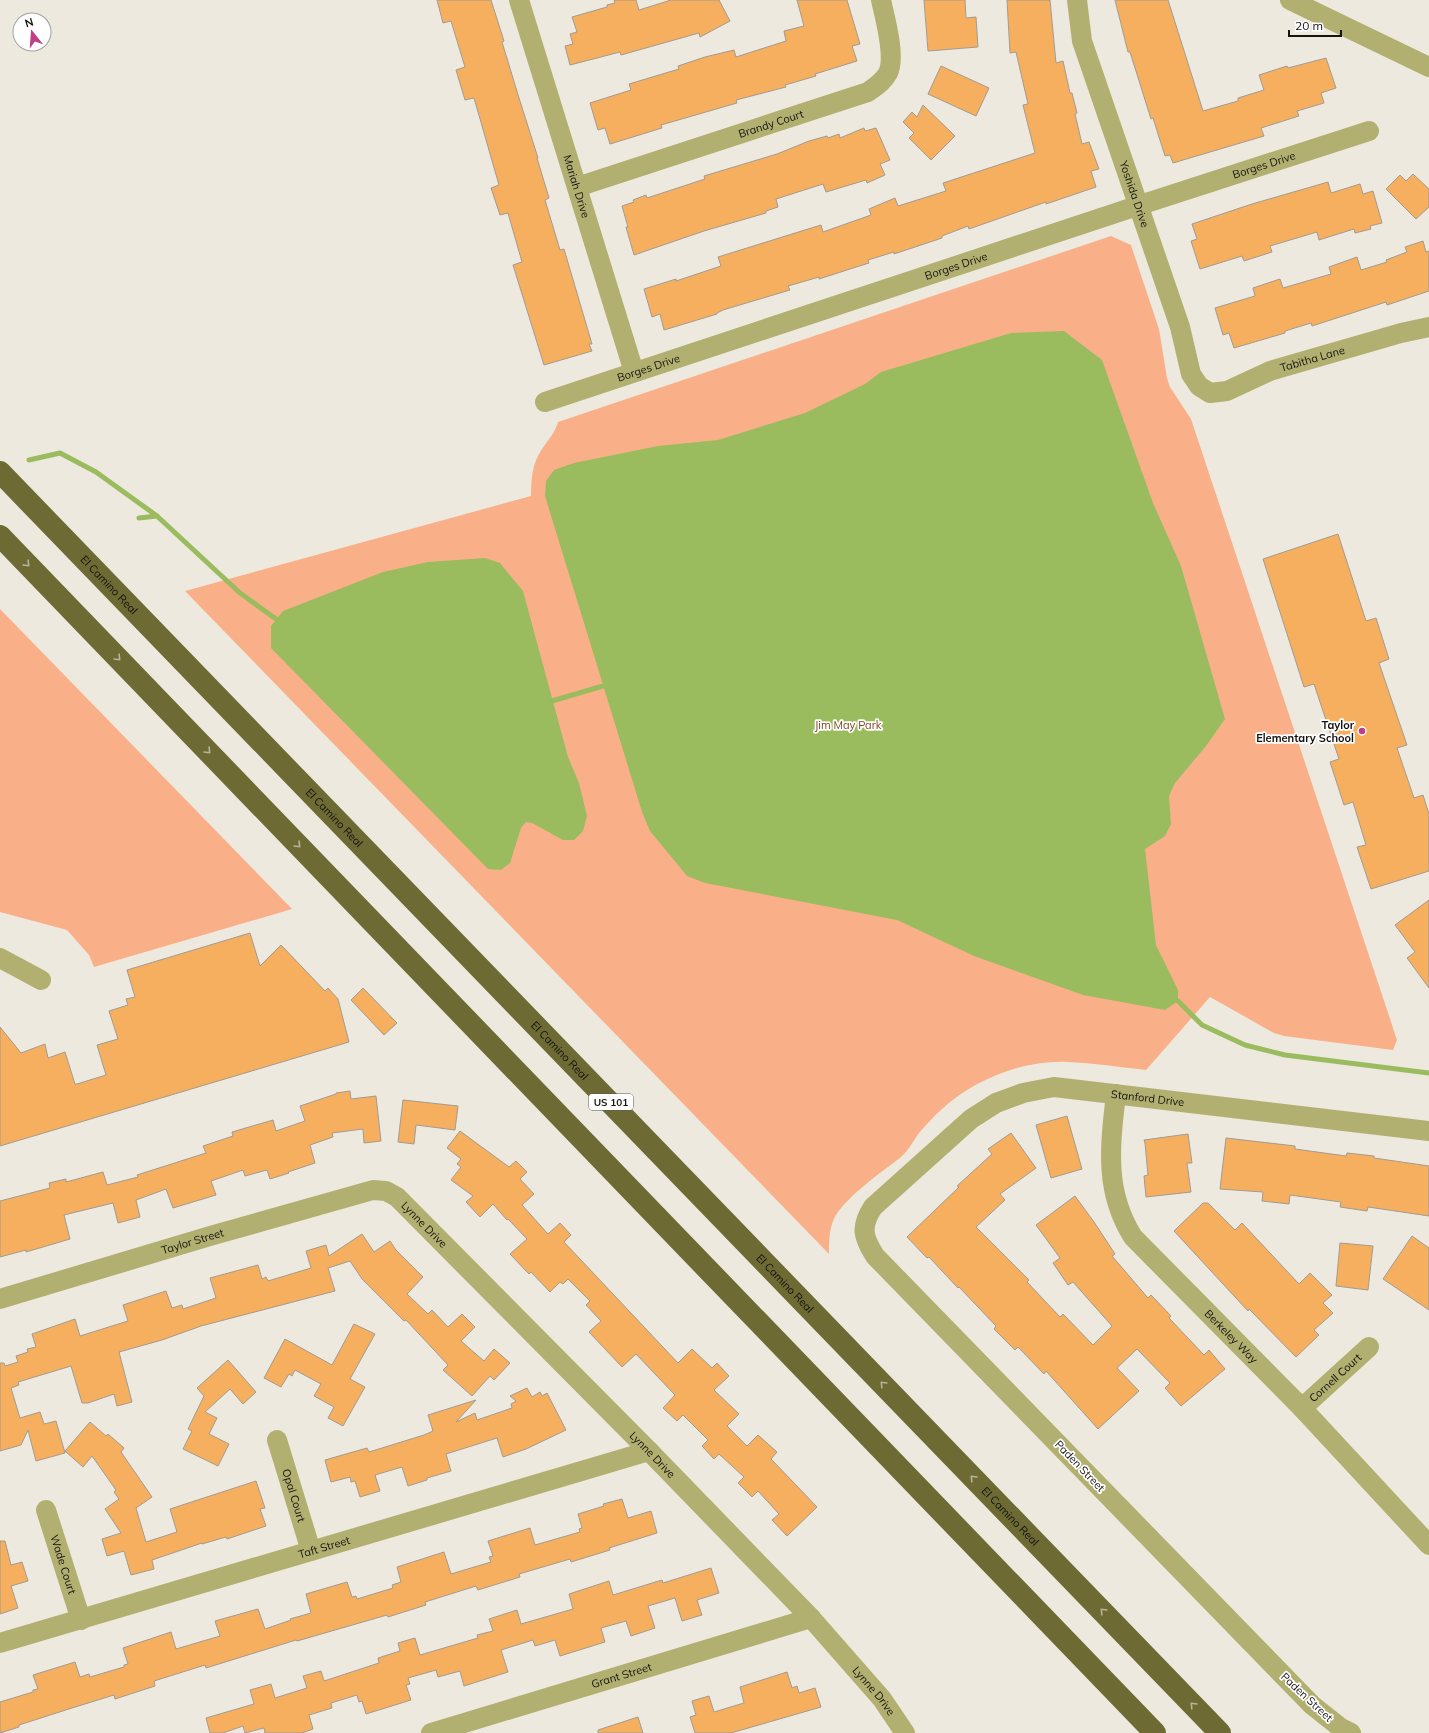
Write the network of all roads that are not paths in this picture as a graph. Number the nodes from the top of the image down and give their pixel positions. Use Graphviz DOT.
graph roads {
  1 [pos="881,0"];
  2 [pos="1077,0"];
  3 [pos="1290,0"];
  4 [pos="522,1"];
  5 [pos="1429,67"];
  6 [pos="1369,131"];
  7 [pos="577,187"];
  8 [pos="1137,206"];
  9 [pos="1429,327"];
  10 [pos="634,372"];
  11 [pos="1199,386"];
  12 [pos="545,402"];
  13 [pos="0,472"];
  14 [pos="0,536"];
  15 [pos="0,958"];
  16 [pos="41,980"];
  17 [pos="1116,1094"];
  18 [pos="1429,1131"];
  19 [pos="898,1185"];
  20 [pos="386,1191"];
  21 [pos="0,1299"];
  22 [pos="1369,1347"];
  23 [pos="1302,1408"];
  24 [pos="277,1440"];
  25 [pos="649,1451"];
  26 [pos="46,1510"];
  27 [pos="1429,1545"];
  28 [pos="311,1552"];
  29 [pos="811,1618"];
  30 [pos="80,1620"];
  31 [pos="0,1643"];
  32 [pos="432,1733"];
  33 [pos="905,1733"];
  34 [pos="1155,1733"];
  35 [pos="1220,1733"];
  36 [pos="1351,1733"];
  1 -- 7 [label="street, Brandy Court"];
  2 -- 8 [label="street, Yoshida Drive"];
  3 -- 5 [label="street"];
  4 -- 7 [label="street, Mariah Drive"];
  6 -- 8 [label="street, Borges Drive"];
  7 -- 10 [label="street, Mariah Drive"];
  8 -- 10 [label="street, Borges Drive"];
  8 -- 11 [label="street, Yoshida Drive"];
  9 -- 11 [label="street, Tabitha Lane"];
  10 -- 12 [label="street, Borges Drive"];
  35 -- 13 [label="highway, El Camino Real / US 101, one-way"];
  14 -- 34 [label="highway, one-way"];
  15 -- 16 [label="street"];
  17 -- 18 [label="street, Stanford Drive"];
  17 -- 19 [label="street, Stanford Drive"];
  17 -- 23 [label="street, Berkeley Way"];
  19 -- 36 [label="street, Paden Street"];
  20 -- 21 [label="street, Taylor Street"];
  20 -- 25 [label="street, Lynne Drive"];
  22 -- 23 [label="street, Cornell Court"];
  23 -- 27 [label="street, Berkeley Way"];
  24 -- 28 [label="street, Opal Court"];
  25 -- 28 [label="street, Taft Street"];
  25 -- 29 [label="street, Lynne Drive"];
  26 -- 30 [label="street, Wade Court"];
  28 -- 30 [label="street, Taft Street"];
  29 -- 32 [label="street, Grant Street"];
  29 -- 33 [label="street, Lynne Drive"];
  30 -- 31 [label="street, Taft Street"];
}
